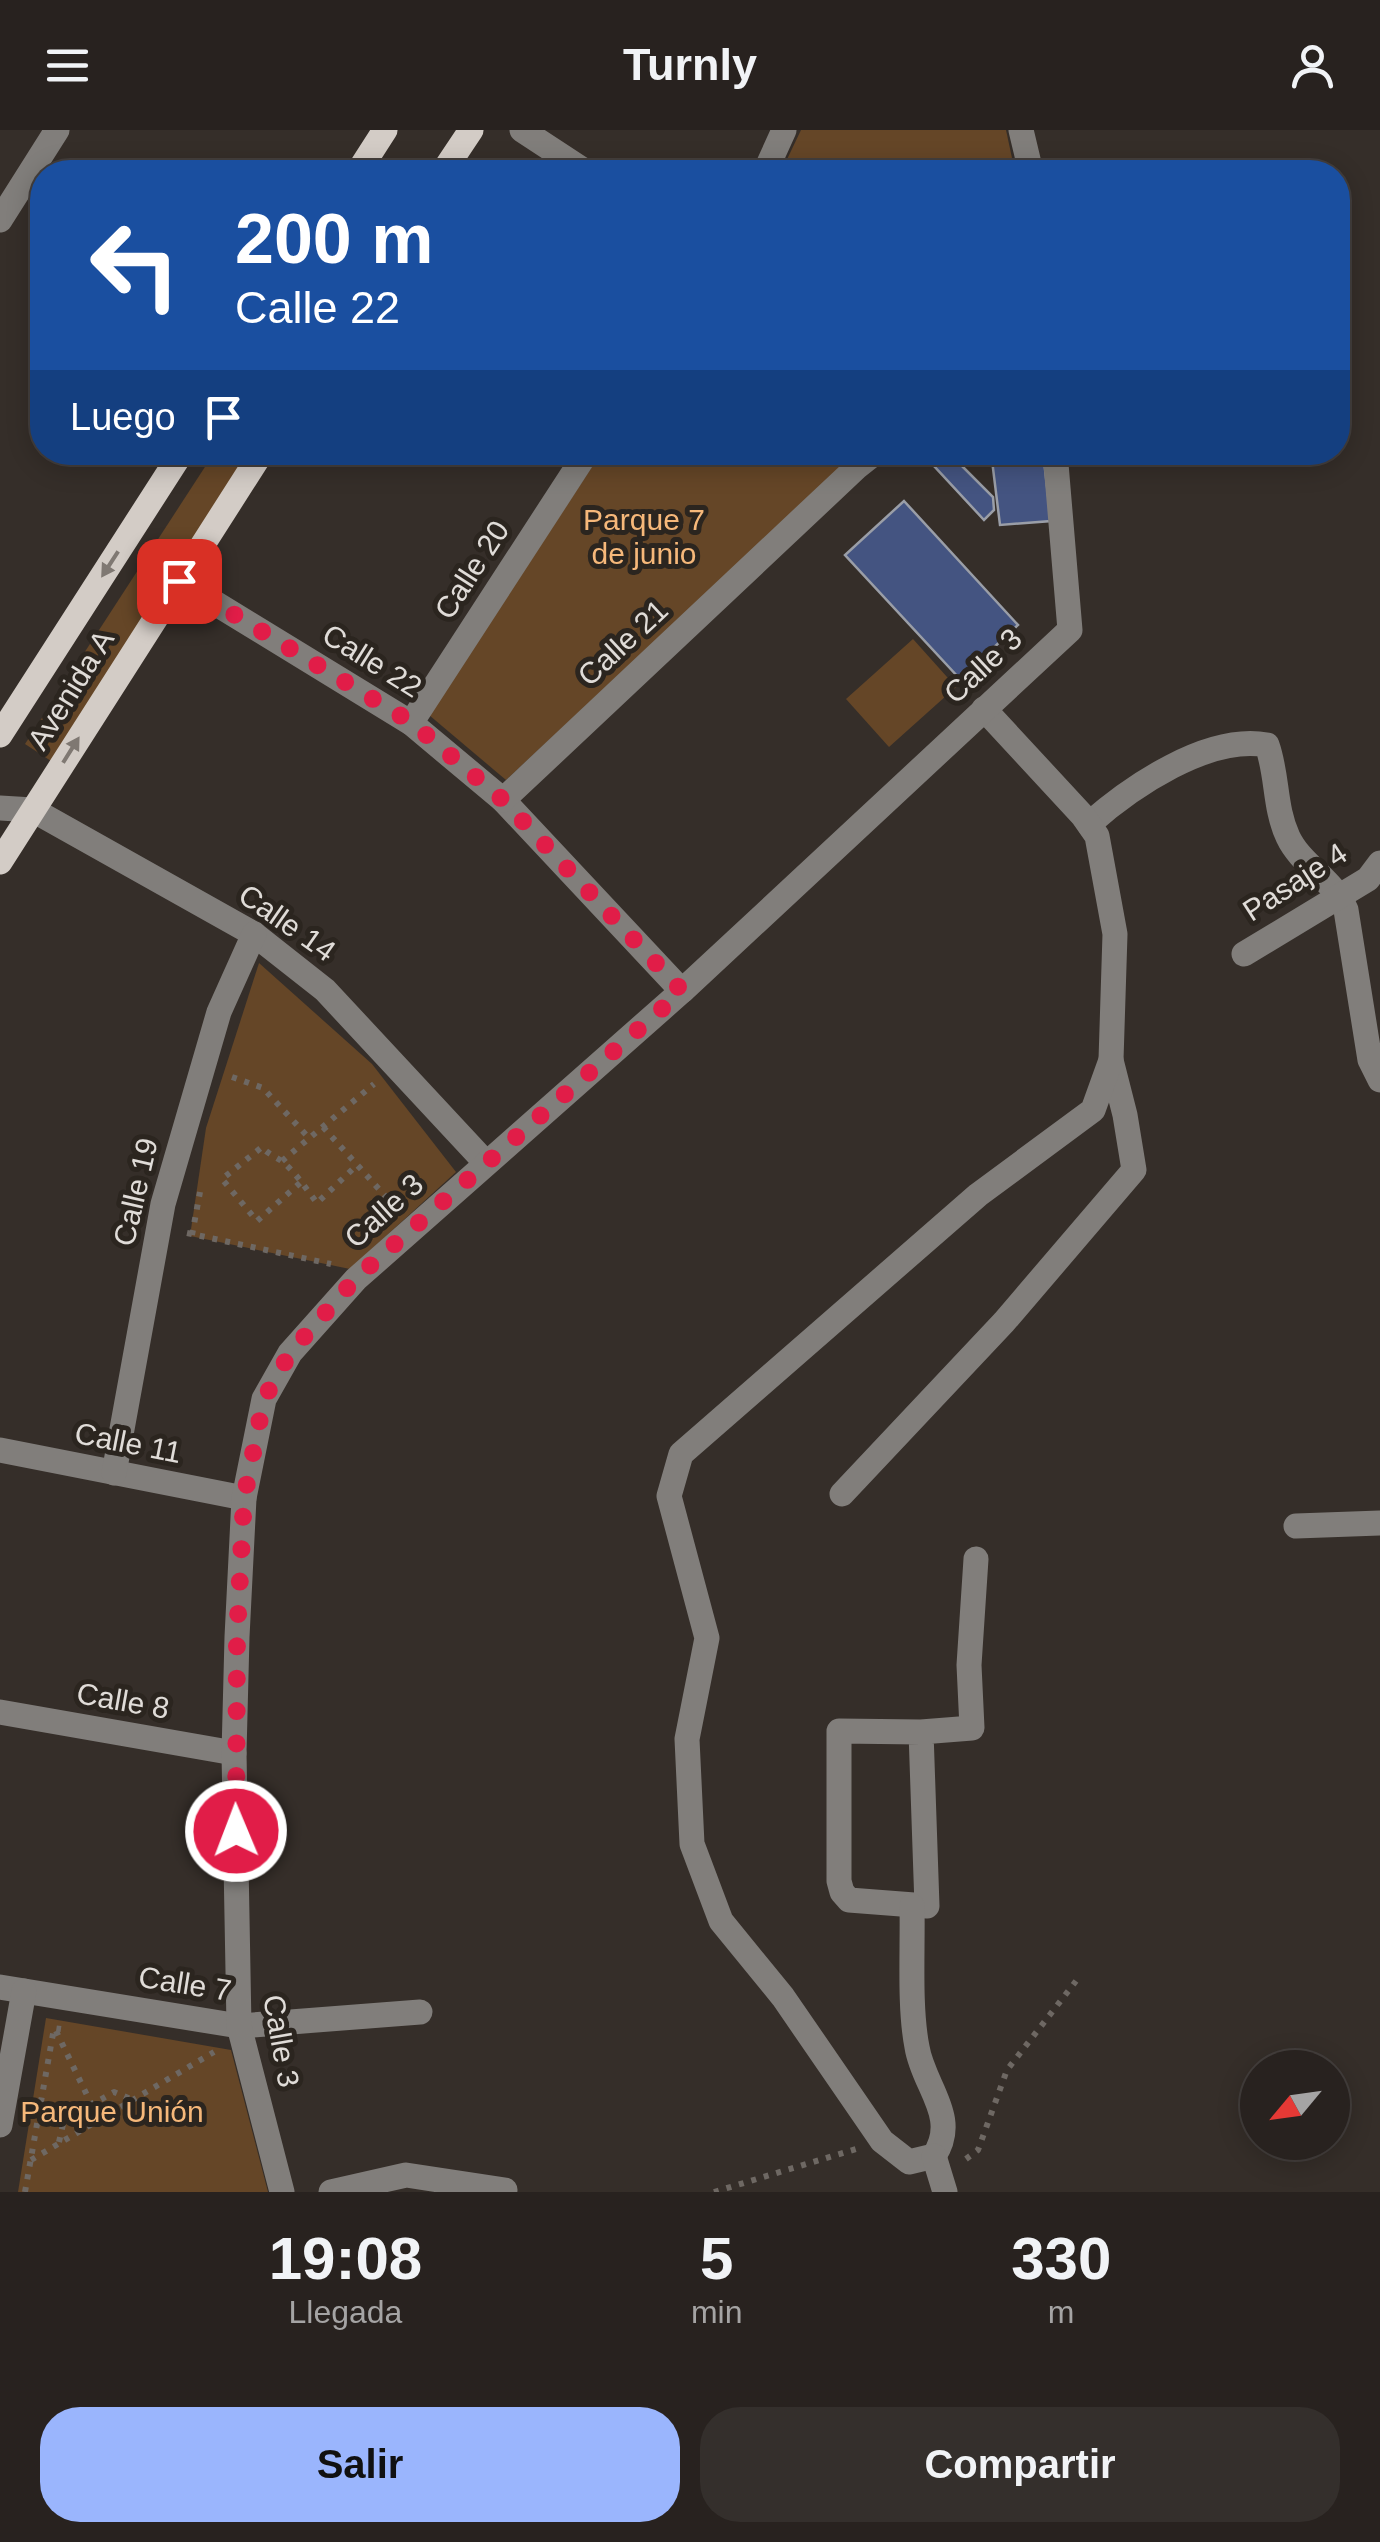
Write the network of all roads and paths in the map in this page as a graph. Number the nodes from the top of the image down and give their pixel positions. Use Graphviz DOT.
graph roads {
  1 [pos="57,130"];
  2 [pos="385,130"];
  3 [pos="522,130"];
  4 [pos="784,130"];
  5 [pos="1022,130"];
  6 [pos="459,134"];
  7 [pos="39,158"];
  8 [pos="42,160"];
  9 [pos="366,160"];
  10 [pos="448,160"];
  11 [pos="568,160"];
  12 [pos="770,160"];
  13 [pos="1028,160"];
  14 [pos="30,172"];
  15 [pos="0,220"];
  16 [pos="174,465"];
  17 [pos="254,465"];
  18 [pos="579,465"];
  19 [pos="858,465"];
  20 [pos="1056,465"];
  21 [pos="179,581"];
  22 [pos="984,709"];
  23 [pos="411,722"];
  24 [pos="0,735"];
  25 [pos="503,800"];
  26 [pos="0,808"];
  27 [pos="33,810"];
  28 [pos="1088,824"];
  29 [pos="0,862"];
  30 [pos="1380,863"];
  31 [pos="1340,896"];
  32 [pos="254,934"];
  33 [pos="1244,954"];
  34 [pos="682,991"];
  35 [pos="237,1060"];
  36 [pos="1111,1060"];
  37 [pos="368,1075"];
  38 [pos="232,1077"];
  39 [pos="1380,1080"];
  40 [pos="374,1084"];
  41 [pos="226,1092"];
  42 [pos="387,1098"];
  43 [pos="323,1127"];
  44 [pos="308,1138"];
  45 [pos="282,1161"];
  46 [pos="486,1164"];
  47 [pos="356,1166"];
  48 [pos="203,1177"];
  49 [pos="300,1182"];
  50 [pos="404,1216"];
  51 [pos="332,1264"];
  52 [pos="0,1450"];
  53 [pos="114,1473"];
  54 [pos="842,1494"];
  55 [pos="244,1498"];
  56 [pos="1380,1523"];
  57 [pos="1296,1526"];
  58 [pos="976,1558"];
  59 [pos="0,1712"];
  60 [pos="921,1732"];
  61 [pos="234,1753"];
  62 [pos="912,1906"];
  63 [pos="1076,1981"];
  64 [pos="12,1989"];
  65 [pos="420,2012"];
  66 [pos="239,2026"];
  67 [pos="54,2028"];
  68 [pos="72,2031"];
  69 [pos="196,2050"];
  70 [pos="214,2052"];
  71 [pos="229,2055"];
  72 [pos="133,2100"];
  73 [pos="91,2104"];
  74 [pos="100,2120"];
  75 [pos="0,2125"];
  76 [pos="882,2141"];
  77 [pos="58,2143"];
  78 [pos="31,2160"];
  79 [pos="940,2176"];
  80 [pos="505,2190"];
  81 [pos="25,2192"];
  82 [pos="282,2192"];
  83 [pos="331,2192"];
  84 [pos="714,2192"];
  1 -- 7 [label="street"];
  2 -- 9 [label="main road"];
  3 -- 11 [label="street"];
  4 -- 12 [label="street"];
  5 -- 13 [label="street"];
  6 -- 10 [label="main road"];
  7 -- 8 [label="street"];
  14 -- 15 [label="street"];
  16 -- 24 [label="main road, Avenida A, one-way"];
  17 -- 21 [label="main road, Avenida A"];
  18 -- 23 [label="street, Calle 20"];
  19 -- 25 [label="street, Calle 21"];
  20 -- 22 [label="street, Calle 3"];
  21 -- 23 [label="street, Calle 22"];
  27 -- 21 [label="main road, Avenida A, one-way"];
  22 -- 28 [label="street"];
  22 -- 34 [label="street, Calle 3"];
  23 -- 25 [label="street, Calle 22"];
  25 -- 34 [label="street, Calle 22"];
  26 -- 27 [label="street, Calle 14"];
  27 -- 29 [label="main road, Avenida A"];
  27 -- 32 [label="street, Calle 14"];
  28 -- 31 [label="street"];
  28 -- 36 [label="street"];
  30 -- 31 [label="street, Pasaje 4"];
  31 -- 33 [label="street, Pasaje 4"];
  31 -- 39 [label="street"];
  32 -- 46 [label="street, Calle 14"];
  32 -- 53 [label="street, Calle 19"];
  34 -- 46 [label="street, Calle 3"];
  35 -- 38 [label="path"];
  36 -- 54 [label="street"];
  36 -- 76 [label="street"];
  37 -- 40 [label="path"];
  38 -- 41 [label="path"];
  38 -- 44 [label="path"];
  40 -- 42 [label="path"];
  40 -- 43 [label="path"];
  43 -- 44 [label="path"];
  43 -- 47 [label="path"];
  44 -- 45 [label="path"];
  45 -- 49 [label="path"];
  45 -- 49 [label="path"];
  46 -- 55 [label="street, Calle 3"];
  47 -- 49 [label="path"];
  47 -- 50 [label="path"];
  48 -- 51 [label="path"];
  52 -- 53 [label="street, Calle 11"];
  53 -- 55 [label="street, Calle 11"];
  55 -- 61 [label="street, Calle 3"];
  56 -- 57 [label="street"];
  58 -- 60 [label="street"];
  59 -- 61 [label="street, Calle 8"];
  60 -- 62 [label="street"];
  60 -- 62 [label="street"];
  61 -- 66 [label="street, Calle 3"];
  62 -- 79 [label="street"];
  63 -- 79 [label="path"];
  64 -- 66 [label="street, Calle 7"];
  64 -- 75 [label="street"];
  65 -- 66 [label="street, Calle 7"];
  66 -- 82 [label="street, Calle 3"];
  67 -- 68 [label="path"];
  67 -- 73 [label="path"];
  67 -- 78 [label="path"];
  69 -- 70 [label="path"];
  70 -- 71 [label="path"];
  70 -- 72 [label="path"];
  72 -- 73 [label="path"];
  72 -- 74 [label="path"];
  73 -- 74 [label="path"];
  73 -- 77 [label="path"];
  74 -- 77 [label="path"];
  76 -- 79 [label="street"];
  76 -- 84 [label="path"];
  77 -- 78 [label="path"];
  78 -- 81 [label="path"];
  80 -- 83 [label="street"];
}
